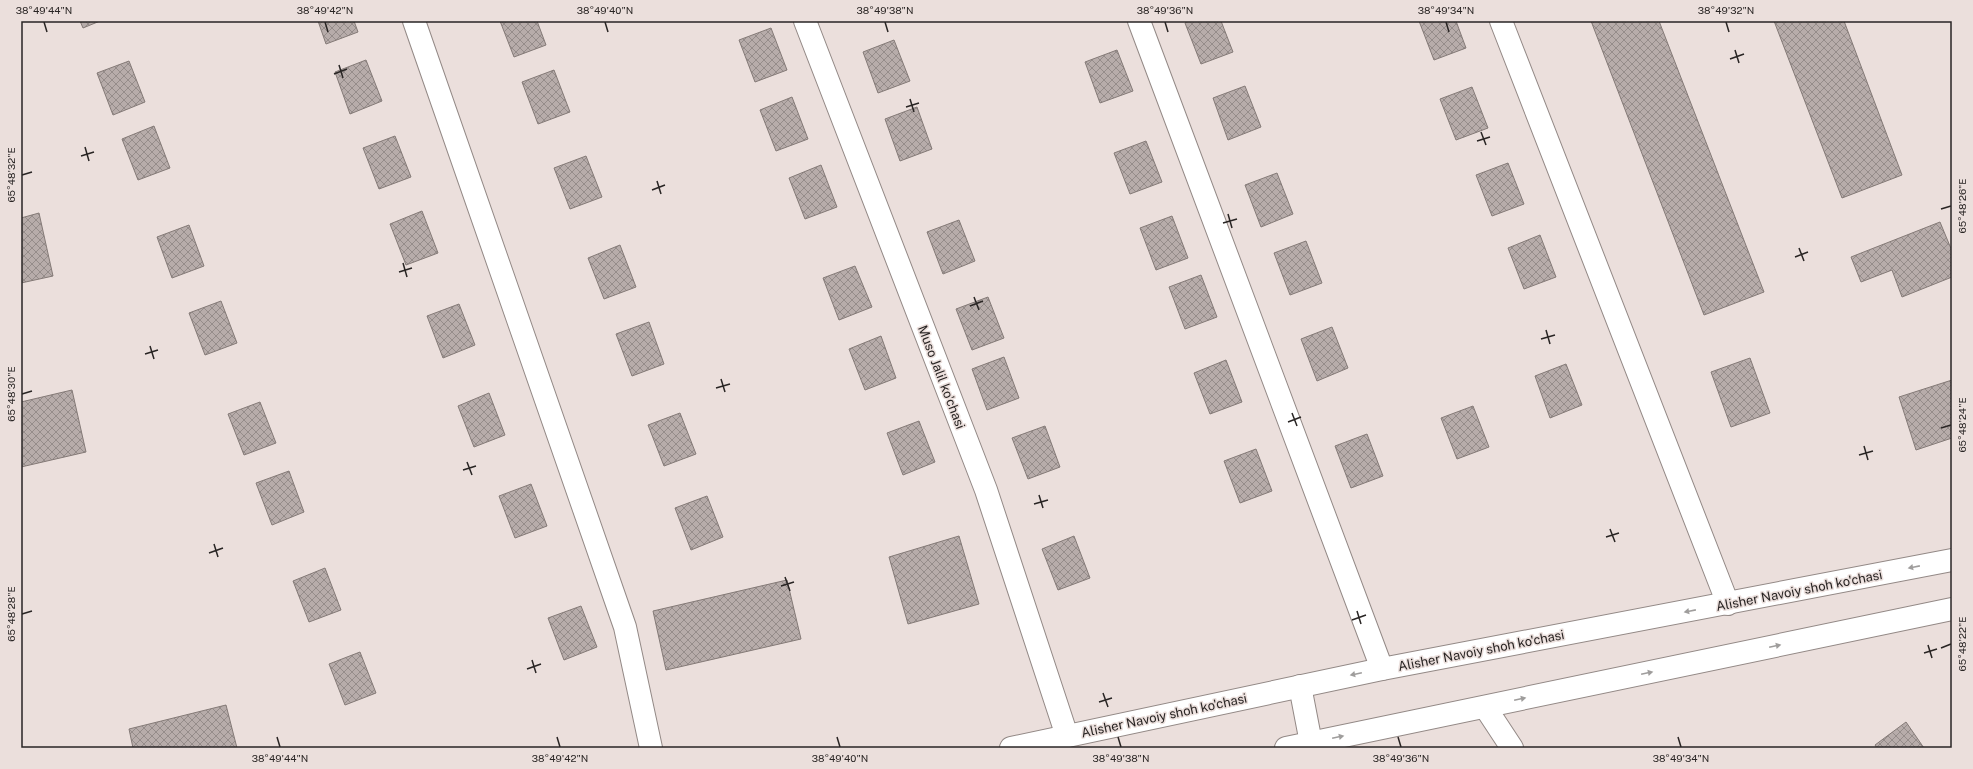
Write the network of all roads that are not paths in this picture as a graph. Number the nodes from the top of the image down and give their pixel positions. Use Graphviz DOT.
graph roads {
  1 [pos="414,21"];
  2 [pos="805,21"];
  3 [pos="1139,21"];
  4 [pos="1501,21"];
  5 [pos="1952,560"];
  6 [pos="1728,604"];
  7 [pos="1952,609"];
  8 [pos="1382,669"];
  9 [pos="1300,686"];
  10 [pos="1485,707"];
  11 [pos="1067,736"];
  12 [pos="1311,743"];
  13 [pos="650,748"];
  14 [pos="1011,748"];
  15 [pos="1286,748"];
  16 [pos="1512,748"];
  1 -- 13 [label="street"];
  2 -- 11 [label="street, Muso Jalil ko'chasi"];
  3 -- 8 [label="street"];
  4 -- 6 [label="street"];
  5 -- 6 [label="street, Alisher Navoiy shoh ko'chasi, one-way"];
  6 -- 8 [label="street, Alisher Navoiy shoh ko'chasi, one-way"];
  10 -- 7 [label="street, one-way"];
  8 -- 9 [label="street, Alisher Navoiy shoh ko'chasi, one-way"];
  9 -- 11 [label="street, Alisher Navoiy shoh ko'chasi"];
  9 -- 12 [label="street"];
  12 -- 10 [label="street, one-way"];
  10 -- 16 [label="street"];
  11 -- 14 [label="street, Alisher Navoiy shoh ko'chasi"];
  12 -- 15 [label="street"];
}
